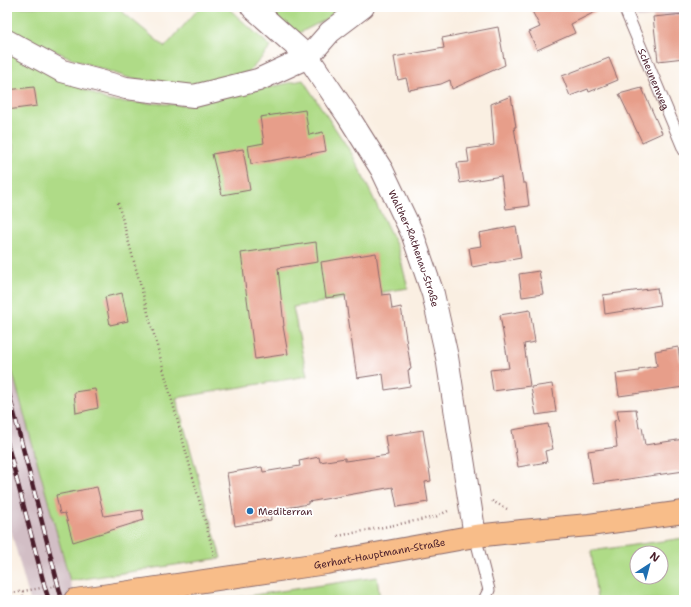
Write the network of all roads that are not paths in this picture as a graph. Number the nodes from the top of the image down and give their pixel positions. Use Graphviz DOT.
graph roads {
  1 [pos="252,7"];
  2 [pos="363,7"];
  3 [pos="624,7"];
  4 [pos="7,41"];
  5 [pos="308,57"];
  6 [pos="684,150"];
  7 [pos="684,512"];
  8 [pos="475,536"];
  9 [pos="75,600"];
  10 [pos="484,600"];
  1 -- 5 [label="street, Walther-Rathenau-Straße"];
  2 -- 5 [label="street"];
  3 -- 6 [label="lane, Scheunenweg"];
  4 -- 5 [label="street"];
  5 -- 8 [label="street, Walther-Rathenau-Straße"];
  7 -- 8 [label="main road, Gerhart-Hauptmann-Straße"];
  8 -- 9 [label="main road, Gerhart-Hauptmann-Straße"];
  8 -- 10 [label="lane"];
}
